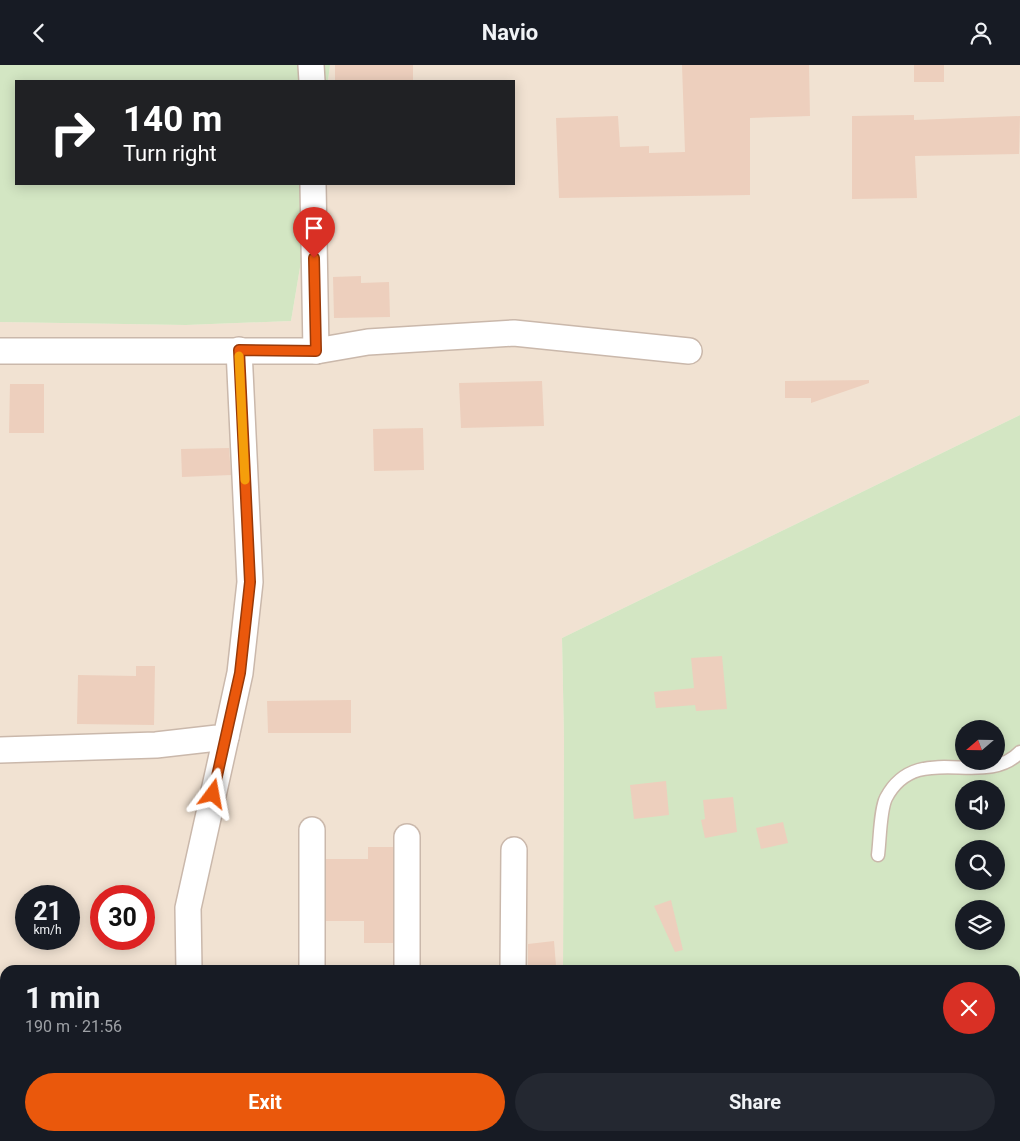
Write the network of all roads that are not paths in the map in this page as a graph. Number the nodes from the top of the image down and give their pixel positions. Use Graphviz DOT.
graph roads {
  1 [pos="311,65"];
  2 [pos="312,80"];
  3 [pos="313,185"];
  4 [pos="239,350"];
  5 [pos="0,351"];
  6 [pos="316,351"];
  7 [pos="689,351"];
  8 [pos="226,737"];
  9 [pos="0,750"];
  10 [pos="1020,752"];
  11 [pos="312,831"];
  12 [pos="407,837"];
  13 [pos="514,850"];
  14 [pos="878,855"];
  15 [pos="189,965"];
  16 [pos="312,965"];
  17 [pos="407,965"];
  18 [pos="513,965"];
  1 -- 2 [label="street"];
  3 -- 6 [label="street"];
  4 -- 5 [label="street"];
  4 -- 6 [label="street"];
  4 -- 8 [label="street"];
  6 -- 7 [label="street"];
  8 -- 9 [label="street"];
  8 -- 15 [label="street"];
  10 -- 14 [label="lane"];
  11 -- 16 [label="street"];
  12 -- 17 [label="street"];
  13 -- 18 [label="street"];
}
